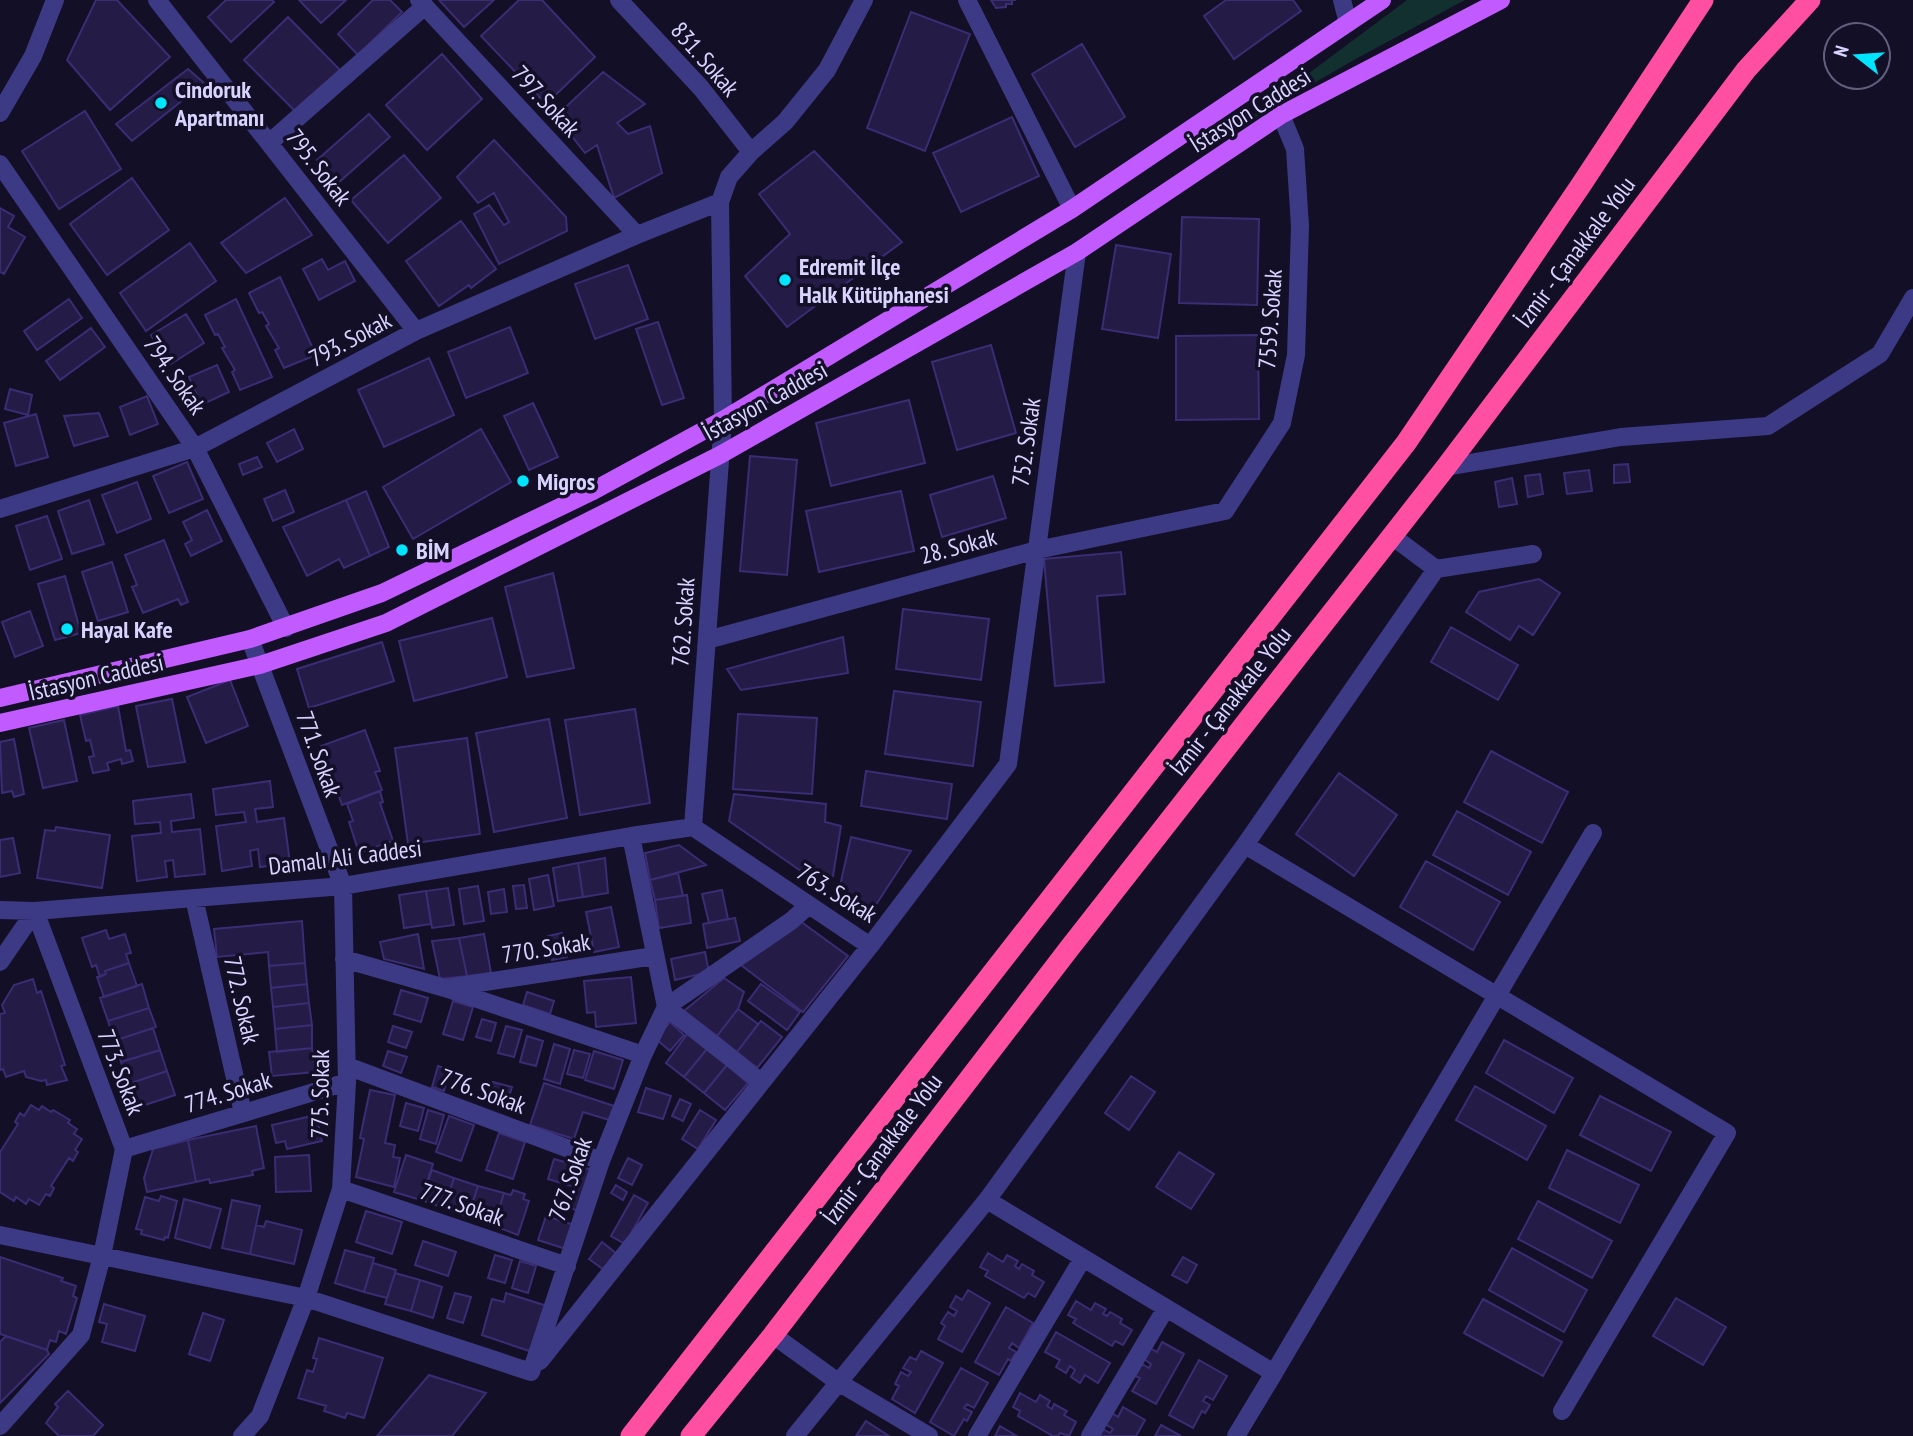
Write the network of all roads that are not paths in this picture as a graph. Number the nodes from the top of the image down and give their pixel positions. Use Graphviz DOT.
graph roads {
  1 [pos="55,0"];
  2 [pos="157,0"];
  3 [pos="619,0"];
  4 [pos="864,0"];
  5 [pos="967,0"];
  6 [pos="1342,0"];
  7 [pos="1382,0"];
  8 [pos="1501,0"];
  9 [pos="1703,0"];
  10 [pos="1810,0"];
  11 [pos="421,3"];
  12 [pos="1348,23"];
  13 [pos="0,113"];
  14 [pos="1282,115"];
  15 [pos="268,143"];
  16 [pos="751,152"];
  17 [pos="0,164"];
  18 [pos="720,202"];
  19 [pos="1072,209"];
  20 [pos="637,235"];
  21 [pos="1077,252"];
  22 [pos="1913,298"];
  23 [pos="416,331"];
  24 [pos="723,420"];
  25 [pos="195,448"];
  26 [pos="720,455"];
  27 [pos="1446,467"];
  28 [pos="0,509"];
  29 [pos="1225,511"];
  30 [pos="1392,536"];
  31 [pos="1037,550"];
  32 [pos="1533,554"];
  33 [pos="1436,569"];
  34 [pos="286,628"];
  35 [pos="250,639"];
  36 [pos="707,640"];
  37 [pos="260,665"];
  38 [pos="0,698"];
  39 [pos="0,723"];
  40 [pos="1008,764"];
  41 [pos="694,827"];
  42 [pos="1592,833"];
  43 [pos="631,836"];
  44 [pos="1245,845"];
  45 [pos="343,886"];
  46 [pos="194,898"];
  47 [pos="808,906"];
  48 [pos="0,910"];
  49 [pos="35,911"];
  50 [pos="870,946"];
  51 [pos="654,956"];
  52 [pos="344,959"];
  53 [pos="0,962"];
  54 [pos="444,988"];
  55 [pos="1497,995"];
  56 [pos="666,1007"];
  57 [pos="643,1055"];
  58 [pos="347,1074"];
  59 [pos="761,1082"];
  60 [pos="243,1114"];
  61 [pos="124,1149"];
  62 [pos="601,1161"];
  63 [pos="341,1189"];
  64 [pos="987,1200"];
  65 [pos="1,1236"];
  66 [pos="102,1256"];
  67 [pos="1083,1258"];
  68 [pos="566,1266"];
  69 [pos="306,1298"];
  70 [pos="1166,1308"];
  71 [pos="773,1335"];
  72 [pos="531,1372"];
  73 [pos="1274,1373"];
  74 [pos="838,1381"];
  75 [pos="1562,1411"];
  76 [pos="0,1426"];
  77 [pos="242,1436"];
  78 [pos="631,1436"];
  79 [pos="691,1436"];
  80 [pos="794,1436"];
  81 [pos="929,1436"];
  82 [pos="977,1436"];
  83 [pos="1090,1436"];
  84 [pos="1236,1436"];
  1 -- 13 [label="street"];
  2 -- 15 [label="street, 795. Sokak"];
  3 -- 16 [label="street, 831. Sokak"];
  4 -- 16 [label="street"];
  5 -- 19 [label="street"];
  6 -- 12 [label="street"];
  7 -- 12 [label="main road, İstasyon Caddesi"];
  8 -- 14 [label="main road, İstasyon Caddesi"];
  9 -- 78 [label="highway, İzmir - Çanakkale Yolu"];
  10 -- 27 [label="highway, İzmir - Çanakkale Yolu"];
  11 -- 15 [label="street"];
  11 -- 20 [label="street, 797. Sokak"];
  12 -- 19 [label="main road, İstasyon Caddesi"];
  14 -- 21 [label="main road, İstasyon Caddesi"];
  14 -- 29 [label="street, 7559. Sokak"];
  15 -- 23 [label="street, 795. Sokak"];
  16 -- 18 [label="street"];
  17 -- 25 [label="street, 794. Sokak"];
  18 -- 20 [label="street, 793. Sokak"];
  18 -- 24 [label="street, 762. Sokak"];
  19 -- 24 [label="main road, İstasyon Caddesi"];
  20 -- 23 [label="street, 793. Sokak"];
  21 -- 26 [label="main road, İstasyon Caddesi"];
  21 -- 31 [label="street, 752. Sokak"];
  22 -- 27 [label="street"];
  23 -- 25 [label="street, 793. Sokak"];
  24 -- 26 [label="street, 762. Sokak"];
  24 -- 34 [label="main road, İstasyon Caddesi"];
  25 -- 28 [label="street, 793. Sokak"];
  25 -- 34 [label="street, 794. Sokak"];
  26 -- 36 [label="street, 762. Sokak"];
  26 -- 37 [label="main road, İstasyon Caddesi"];
  27 -- 30 [label="highway, İzmir - Çanakkale Yolu"];
  29 -- 31 [label="street, 28. Sokak"];
  30 -- 33 [label="street"];
  30 -- 71 [label="highway, İzmir - Çanakkale Yolu"];
  31 -- 36 [label="street, 28. Sokak"];
  31 -- 40 [label="street, 752. Sokak"];
  32 -- 33 [label="street"];
  33 -- 44 [label="street"];
  34 -- 35 [label="main road, İstasyon Caddesi"];
  35 -- 37 [label="street, 771. Sokak"];
  35 -- 38 [label="main road, İstasyon Caddesi"];
  36 -- 41 [label="street, 762. Sokak"];
  37 -- 39 [label="main road, İstasyon Caddesi"];
  37 -- 45 [label="street, 771. Sokak"];
  40 -- 50 [label="street, 763. Sokak"];
  41 -- 43 [label="street, Damalı Ali Caddesi"];
  41 -- 47 [label="street, 763. Sokak"];
  42 -- 55 [label="street"];
  43 -- 45 [label="street, Damalı Ali Caddesi"];
  43 -- 51 [label="street"];
  44 -- 55 [label="street"];
  44 -- 64 [label="street"];
  45 -- 46 [label="street, Damalı Ali Caddesi"];
  45 -- 52 [label="street, 775. Sokak"];
  46 -- 49 [label="street, Damalı Ali Caddesi"];
  46 -- 60 [label="street, 772. Sokak"];
  47 -- 50 [label="street, 763. Sokak"];
  47 -- 56 [label="street, 767. Sokak"];
  48 -- 49 [label="street, Damalı Ali Caddesi"];
  49 -- 53 [label="street"];
  49 -- 61 [label="street, 773. Sokak"];
  50 -- 59 [label="street"];
  51 -- 54 [label="street, 770. Sokak"];
  51 -- 56 [label="street"];
  52 -- 54 [label="street, 770. Sokak"];
  52 -- 58 [label="street, 775. Sokak"];
  54 -- 57 [label="street, 770. Sokak"];
  55 -- 73 [label="street"];
  55 -- 75 [label="street"];
  56 -- 57 [label="street, 767. Sokak"];
  56 -- 59 [label="street"];
  57 -- 62 [label="street, 767. Sokak"];
  58 -- 60 [label="street, 774. Sokak"];
  58 -- 62 [label="street, 776. Sokak"];
  58 -- 63 [label="street, 775. Sokak"];
  59 -- 72 [label="street"];
  60 -- 61 [label="street, 774. Sokak"];
  61 -- 66 [label="street, 773. Sokak"];
  62 -- 68 [label="street, 767. Sokak"];
  63 -- 68 [label="street, 777. Sokak"];
  63 -- 69 [label="street, 775. Sokak"];
  64 -- 67 [label="street"];
  64 -- 74 [label="street"];
  65 -- 66 [label="street"];
  66 -- 69 [label="street"];
  66 -- 76 [label="street, 773. Sokak"];
  67 -- 70 [label="street"];
  67 -- 82 [label="street"];
  68 -- 72 [label="street, 767. Sokak"];
  69 -- 72 [label="street"];
  69 -- 77 [label="street, 775. Sokak"];
  70 -- 73 [label="street"];
  70 -- 83 [label="street"];
  71 -- 74 [label="street"];
  71 -- 79 [label="highway, İzmir - Çanakkale Yolu"];
  73 -- 84 [label="street"];
  74 -- 80 [label="street"];
  74 -- 81 [label="street"];
}
